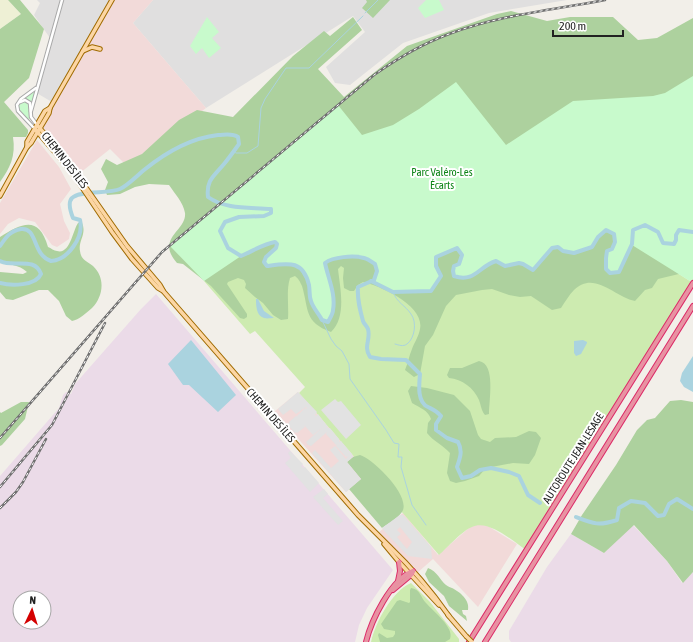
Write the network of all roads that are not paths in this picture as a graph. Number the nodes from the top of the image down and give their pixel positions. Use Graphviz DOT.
graph roads {
  1 [pos="62,0"];
  2 [pos="112,0"];
  3 [pos="100,49"];
  4 [pos="83,50"];
  5 [pos="38,86"];
  6 [pos="18,103"];
  7 [pos="31,111"];
  8 [pos="37,129"];
  9 [pos="0,196"];
  10 [pos="693,283"];
  11 [pos="693,306"];
  12 [pos="380,538"];
  13 [pos="399,562"];
  14 [pos="411,573"];
  15 [pos="397,582"];
  16 [pos="390,593"];
  17 [pos="484,617"];
  18 [pos="366,642"];
  19 [pos="466,642"];
  20 [pos="470,642"];
  21 [pos="484,642"];
  1 -- 5 [label="street"];
  2 -- 4 [label="main road"];
  3 -- 4 [label="main road"];
  4 -- 8 [label="main road"];
  5 -- 6 [label="street"];
  5 -- 7 [label="street"];
  6 -- 7 [label="street"];
  6 -- 8 [label="street"];
  7 -- 8 [label="street"];
  8 -- 9 [label="main road"];
  8 -- 12 [label="main road, CHEMIN DES ÎLES"];
  10 -- 17 [label="highway, AUTOROUTE JEAN-LESAGE"];
  11 -- 21 [label="highway, AUTOROUTE JEAN-LESAGE"];
  12 -- 13 [label="main road, CHEMIN DES ÎLES"];
  12 -- 14 [label="main road, CHEMIN DES ÎLES"];
  13 -- 14 [label="main road, CHEMIN DES ÎLES"];
  13 -- 15 [label="highway"];
  14 -- 15 [label="highway"];
  14 -- 16 [label="highway"];
  14 -- 20 [label="main road, CHEMIN DES ÎLES, bridge"];
  15 -- 16 [label="highway"];
  16 -- 18 [label="highway"];
  17 -- 19 [label="highway"];
  17 -- 20 [label="highway, AUTOROUTE JEAN-LESAGE"];
}
